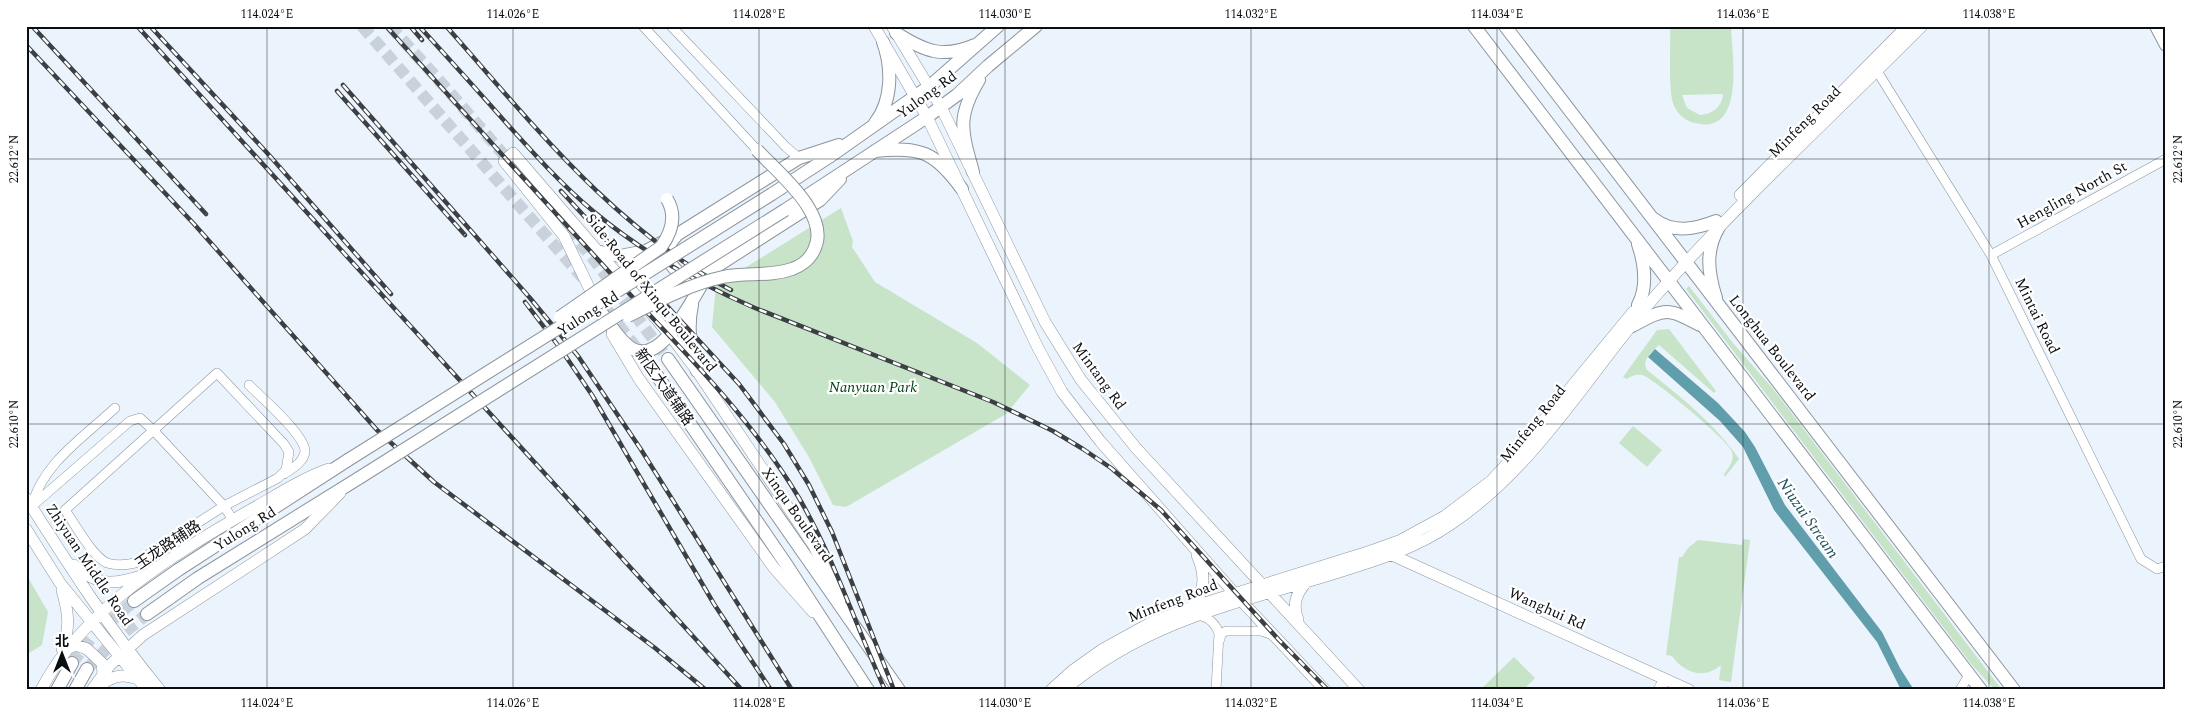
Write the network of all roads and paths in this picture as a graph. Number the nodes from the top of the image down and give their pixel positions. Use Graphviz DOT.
graph roads {
  1 [pos="643,26"];
  2 [pos="671,26"];
  3 [pos="874,26"];
  4 [pos="998,26"];
  5 [pos="1036,26"];
  6 [pos="1474,26"];
  7 [pos="1505,26"];
  8 [pos="1907,26"];
  9 [pos="1922,26"];
  10 [pos="2156,26"];
  11 [pos="894,30"];
  12 [pos="883,42"];
  13 [pos="981,42"];
  14 [pos="2166,45"];
  15 [pos="960,60"];
  16 [pos="988,66"];
  17 [pos="1877,71"];
  18 [pos="975,79"];
  19 [pos="930,86"];
  20 [pos="916,96"];
  21 [pos="941,107"];
  22 [pos="927,117"];
  23 [pos="877,123"];
  24 [pos="893,139"];
  25 [pos="849,142"];
  26 [pos="757,150"];
  27 [pos="873,152"];
  28 [pos="799,158"];
  29 [pos="2166,158"];
  30 [pos="858,162"];
  31 [pos="973,172"];
  32 [pos="962,189"];
  33 [pos="667,199"];
  34 [pos="1650,216"];
  35 [pos="1718,224"];
  36 [pos="678,234"];
  37 [pos="1634,235"];
  38 [pos="600,252"];
  39 [pos="1991,255"];
  40 [pos="1684,260"];
  41 [pos="711,272"];
  42 [pos="1667,278"];
  43 [pos="694,296"];
  44 [pos="1638,305"];
  45 [pos="1720,307"];
  46 [pos="601,312"];
  47 [pos="1632,326"];
  48 [pos="1704,328"];
  49 [pos="670,335"];
  50 [pos="548,358"];
  51 [pos="668,359"];
  52 [pos="654,371"];
  53 [pos="697,371"];
  54 [pos="469,384"];
  55 [pos="249,385"];
  56 [pos="115,408"];
  57 [pos="154,431"];
  58 [pos="345,462"];
  59 [pos="278,478"];
  60 [pos="354,481"];
  61 [pos="29,502"];
  62 [pos="224,506"];
  63 [pos="233,520"];
  64 [pos="26,528"];
  65 [pos="1194,547"];
  66 [pos="1392,555"];
  67 [pos="65,557"];
  68 [pos="176,557"];
  69 [pos="2166,566"];
  70 [pos="1307,581"];
  71 [pos="60,583"];
  72 [pos="1268,589"];
  73 [pos="1238,598"];
  74 [pos="134,601"];
  75 [pos="1193,611"];
  76 [pos="102,613"];
  77 [pos="147,614"];
  78 [pos="848,614"];
  79 [pos="92,623"];
  80 [pos="827,627"];
  81 [pos="1304,630"];
  82 [pos="1273,635"];
  83 [pos="1220,640"];
  84 [pos="68,648"];
  85 [pos="123,652"];
  86 [pos="72,663"];
  87 [pos="54,666"];
  88 [pos="87,669"];
  89 [pos="102,674"];
  90 [pos="1970,675"];
  91 [pos="138,679"];
  92 [pos="1665,679"];
  93 [pos="41,690"];
  94 [pos="57,690"];
  95 [pos="75,690"];
  96 [pos="94,690"];
  97 [pos="147,690"];
  98 [pos="160,690"];
  99 [pos="868,690"];
  100 [pos="899,690"];
  101 [pos="1051,690"];
  102 [pos="1064,690"];
  103 [pos="1216,690"];
  104 [pos="1325,690"];
  105 [pos="1359,690"];
  106 [pos="1659,690"];
  107 [pos="1689,690"];
  108 [pos="1960,690"];
  109 [pos="1981,690"];
  110 [pos="2014,690"];
  1 -- 26 [label="street"];
  2 -- 28 [label="street"];
  3 -- 12 [label="main road"];
  4 -- 13 [label="main road, Yulong Rd"];
  5 -- 16 [label="main road, Yulong Rd"];
  6 -- 37 [label="main road"];
  7 -- 34 [label="main road, Longhua Boulevard"];
  8 -- 35 [label="main road, Minfeng Road"];
  9 -- 17 [label="main road, Minfeng Road"];
  10 -- 14 [label="main road"];
  11 -- 13 [label="main road"];
  11 -- 19 [label="main road, Mintang Rd"];
  12 -- 20 [label="main road"];
  12 -- 23 [label="main road"];
  13 -- 15 [label="main road, Yulong Rd"];
  15 -- 18 [label="main road"];
  15 -- 19 [label="main road, Yulong Rd"];
  16 -- 18 [label="main road, Yulong Rd"];
  16 -- 31 [label="main road"];
  17 -- 35 [label="main road, Minfeng Road"];
  17 -- 39 [label="street, Mintai Road"];
  18 -- 21 [label="main road, Yulong Rd"];
  19 -- 20 [label="main road, Yulong Rd"];
  19 -- 21 [label="main road, Mintang Rd"];
  20 -- 22 [label="main road"];
  20 -- 23 [label="main road, Yulong Rd"];
  21 -- 22 [label="main road, Yulong Rd"];
  21 -- 31 [label="main road, Mintang Rd"];
  22 -- 24 [label="main road, Yulong Rd"];
  22 -- 32 [label="main road"];
  23 -- 24 [label="main road"];
  23 -- 25 [label="main road, Yulong Rd"];
  24 -- 27 [label="main road, Yulong Rd"];
  25 -- 28 [label="main road"];
  25 -- 54 [label="main road, Yulong Rd, bridge"];
  26 -- 50 [label="main road, bridge"];
  27 -- 30 [label="main road, Yulong Rd"];
  27 -- 32 [label="main road"];
  28 -- 36 [label="main road"];
  29 -- 39 [label="street, Hengling North St"];
  30 -- 41 [label="main road"];
  30 -- 50 [label="main road, Yulong Rd, bridge"];
  31 -- 72 [label="main road, Mintang Rd"];
  32 -- 65 [label="main road"];
  33 -- 54 [label="main road, bridge"];
  34 -- 35 [label="main road"];
  34 -- 40 [label="main road, Longhua Boulevard"];
  35 -- 40 [label="main road, Minfeng Road"];
  35 -- 45 [label="main road"];
  36 -- 38 [label="main road"];
  36 -- 41 [label="main road"];
  37 -- 42 [label="main road"];
  37 -- 44 [label="main road"];
  38 -- 46 [label="main road, 新区大道辅路"];
  38 -- 49 [label="main road, Side Road of Xinqu Boulevard"];
  39 -- 69 [label="street, Mintai Road"];
  40 -- 42 [label="main road, Minfeng Road"];
  40 -- 45 [label="main road, Longhua Boulevard"];
  41 -- 43 [label="main road"];
  42 -- 44 [label="main road, Minfeng Road"];
  42 -- 47 [label="main road, Minfeng Road"];
  42 -- 48 [label="main road"];
  43 -- 49 [label="main road"];
  43 -- 53 [label="main road"];
  44 -- 72 [label="main road, Minfeng Road"];
  45 -- 110 [label="main road, Longhua Boulevard"];
  46 -- 49 [label="main road"];
  46 -- 80 [label="main road, 新区大道辅路"];
  47 -- 48 [label="main road"];
  47 -- 66 [label="main road, Minfeng Road"];
  48 -- 90 [label="main road"];
  49 -- 53 [label="main road, Side Road of Xinqu Boulevard"];
  50 -- 60 [label="main road, Yulong Rd, bridge"];
  51 -- 78 [label="main road, Xinqu Boulevard"];
  52 -- 80 [label="main road"];
  53 -- 78 [label="main road, Side Road of Xinqu Boulevard"];
  54 -- 58 [label="main road, Yulong Rd, bridge"];
  55 -- 59 [label="street"];
  56 -- 61 [label="street"];
  57 -- 59 [label="street"];
  57 -- 61 [label="street"];
  57 -- 62 [label="street"];
  57 -- 62 [label="street"];
  58 -- 63 [label="main road, 玉龙路辅路"];
  58 -- 74 [label="main road, Yulong Rd"];
  59 -- 62 [label="street"];
  60 -- 77 [label="main road, Yulong Rd"];
  60 -- 85 [label="main road"];
  61 -- 67 [label="main road, Zhiyuan Middle Road"];
  62 -- 63 [label="street"];
  63 -- 68 [label="main road, 玉龙路辅路"];
  64 -- 71 [label="main road, Zhiyuan Middle Road"];
  65 -- 73 [label="main road"];
  65 -- 75 [label="main road"];
  66 -- 70 [label="main road, Minfeng Road"];
  66 -- 92 [label="main road, Wanghui Rd"];
  67 -- 68 [label="main road"];
  67 -- 76 [label="main road, Zhiyuan Middle Road"];
  68 -- 76 [label="main road, 玉龙路辅路"];
  70 -- 72 [label="main road, Minfeng Road"];
  70 -- 81 [label="main road"];
  71 -- 79 [label="main road, Zhiyuan Middle Road"];
  71 -- 87 [label="main road"];
  72 -- 73 [label="main road, Minfeng Road"];
  72 -- 81 [label="main road, Mintang Rd"];
  73 -- 75 [label="main road, Minfeng Road"];
  73 -- 82 [label="main road"];
  75 -- 83 [label="street"];
  75 -- 101 [label="main road, Minfeng Road"];
  75 -- 102 [label="main road, Minfeng Road"];
  76 -- 79 [label="main road, 玉龙路辅路"];
  76 -- 85 [label="main road, Zhiyuan Middle Road"];
  78 -- 100 [label="main road, Xinqu Boulevard"];
  79 -- 84 [label="main road, 玉龙路辅路"];
  79 -- 85 [label="main road, Zhiyuan Middle Road"];
  80 -- 99 [label="main road"];
  81 -- 105 [label="main road, Mintang Rd"];
  82 -- 83 [label="street"];
  82 -- 104 [label="main road"];
  83 -- 103 [label="street"];
  84 -- 87 [label="main road, 玉龙路辅路"];
  84 -- 89 [label="main road"];
  85 -- 89 [label="main road"];
  85 -- 91 [label="main road"];
  85 -- 98 [label="main road"];
  86 -- 94 [label="main road"];
  87 -- 93 [label="main road, 玉龙路辅路"];
  88 -- 95 [label="main road"];
  89 -- 96 [label="main road"];
  90 -- 108 [label="street"];
  90 -- 109 [label="main road"];
  91 -- 96 [label="main road"];
  91 -- 97 [label="main road"];
  92 -- 106 [label="main road"];
  92 -- 107 [label="main road, Wanghui Rd"];
}
